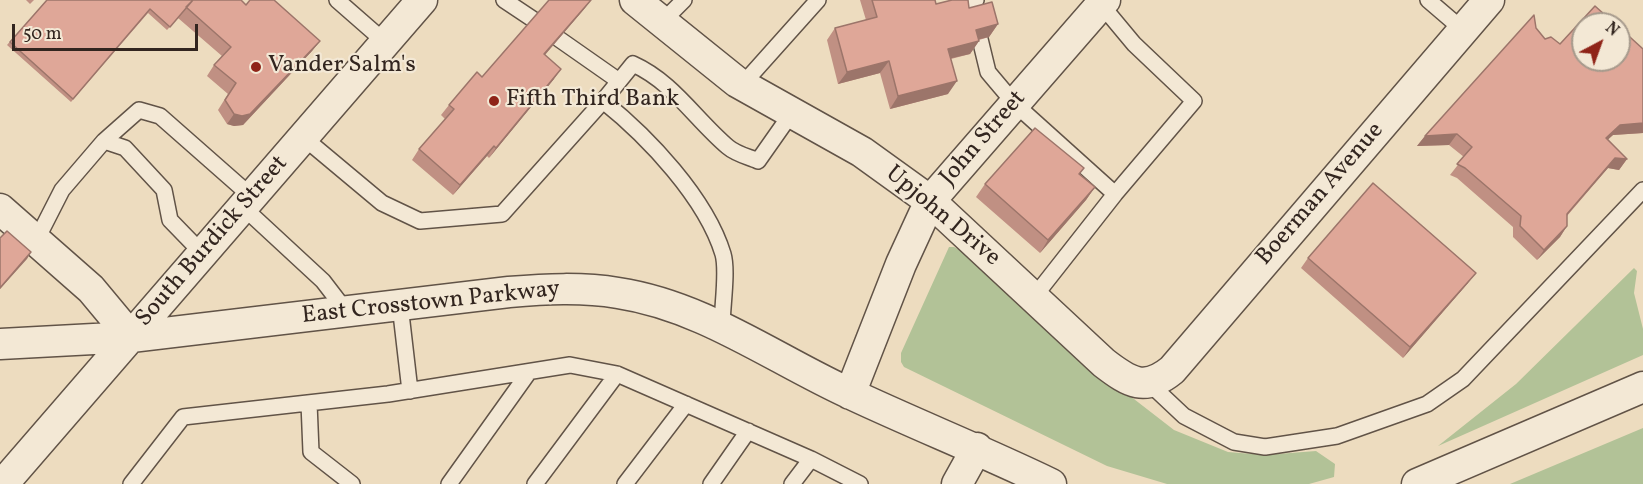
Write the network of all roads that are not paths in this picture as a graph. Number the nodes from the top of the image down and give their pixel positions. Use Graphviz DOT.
graph roads {
  1 [pos="337,0"];
  2 [pos="422,0"];
  3 [pos="504,0"];
  4 [pos="635,0"];
  5 [pos="684,0"];
  6 [pos="818,0"];
  7 [pos="976,0"];
  8 [pos="1428,0"];
  9 [pos="1489,0"];
  10 [pos="1101,2"];
  11 [pos="975,17"];
  12 [pos="534,20"];
  13 [pos="662,22"];
  14 [pos="1463,30"];
  15 [pos="559,39"];
  16 [pos="980,39"];
  17 [pos="385,42"];
  18 [pos="619,81"];
  19 [pos="742,85"];
  20 [pos="603,101"];
  21 [pos="1015,104"];
  22 [pos="791,114"];
  23 [pos="303,137"];
  24 [pos="104,141"];
  25 [pos="1643,190"];
  26 [pos="1115,194"];
  27 [pos="930,201"];
  28 [pos="248,202"];
  29 [pos="0,209"];
  30 [pos="36,241"];
  31 [pos="203,254"];
  32 [pos="1034,297"];
  33 [pos="400,305"];
  34 [pos="346,311"];
  35 [pos="722,327"];
  36 [pos="131,337"];
  37 [pos="0,344"];
  38 [pos="529,372"];
  39 [pos="617,374"];
  40 [pos="1149,384"];
  41 [pos="1643,387"];
  42 [pos="410,391"];
  43 [pos="850,394"];
  44 [pos="309,403"];
  45 [pos="686,404"];
  46 [pos="748,431"];
  47 [pos="977,448"];
  48 [pos="811,459"];
  49 [pos="3,484"];
  50 [pos="131,484"];
  51 [pos="352,484"];
  52 [pos="449,484"];
  53 [pos="535,484"];
  54 [pos="626,484"];
  55 [pos="711,484"];
  56 [pos="792,484"];
  57 [pos="860,484"];
  58 [pos="957,484"];
  59 [pos="1051,484"];
  60 [pos="1418,484"];
  1 -- 17 [label="lane"];
  2 -- 17 [label="street, South Burdick Street"];
  3 -- 12 [label="lane"];
  4 -- 13 [label="street, Upjohn Drive"];
  5 -- 13 [label="lane"];
  6 -- 19 [label="lane"];
  7 -- 11 [label="lane"];
  8 -- 14 [label="lane"];
  9 -- 14 [label="street, Boerman Avenue"];
  10 -- 21 [label="street, John Street"];
  10 -- 26 [label="lane"];
  13 -- 19 [label="street, Upjohn Drive"];
  14 -- 40 [label="street, Boerman Avenue"];
  15 -- 18 [label="lane"];
  16 -- 21 [label="lane"];
  17 -- 23 [label="street, South Burdick Street"];
  18 -- 20 [label="lane"];
  18 -- 22 [label="lane"];
  19 -- 22 [label="street, Upjohn Drive"];
  20 -- 23 [label="lane"];
  20 -- 35 [label="lane"];
  21 -- 26 [label="lane"];
  21 -- 27 [label="street, John Street"];
  22 -- 27 [label="street, Upjohn Drive"];
  23 -- 28 [label="street, South Burdick Street"];
  24 -- 28 [label="lane"];
  24 -- 30 [label="lane"];
  24 -- 31 [label="lane"];
  25 -- 40 [label="lane"];
  26 -- 32 [label="lane"];
  27 -- 32 [label="street, Upjohn Drive"];
  27 -- 43 [label="street, John Street"];
  28 -- 31 [label="street, South Burdick Street"];
  28 -- 34 [label="lane"];
  29 -- 30 [label="street"];
  30 -- 36 [label="street"];
  31 -- 36 [label="street, South Burdick Street"];
  32 -- 40 [label="street, Upjohn Drive"];
  33 -- 34 [label="street, East Crosstown Parkway"];
  33 -- 35 [label="street, East Crosstown Parkway"];
  33 -- 42 [label="lane"];
  34 -- 36 [label="street, East Crosstown Parkway"];
  35 -- 43 [label="street, East Crosstown Parkway"];
  36 -- 37 [label="street, East Crosstown Parkway"];
  36 -- 49 [label="street, South Burdick Street"];
  38 -- 39 [label="lane"];
  38 -- 42 [label="lane"];
  38 -- 52 [label="lane"];
  39 -- 45 [label="lane"];
  39 -- 53 [label="lane"];
  41 -- 60 [label="street"];
  42 -- 44 [label="lane"];
  43 -- 47 [label="street, East Crosstown Parkway"];
  44 -- 50 [label="lane"];
  44 -- 51 [label="lane"];
  45 -- 46 [label="lane"];
  45 -- 54 [label="lane"];
  46 -- 48 [label="lane"];
  46 -- 55 [label="lane"];
  47 -- 58 [label="street"];
  47 -- 59 [label="street, East Crosstown Parkway"];
  48 -- 56 [label="lane"];
  48 -- 57 [label="lane"];
}
